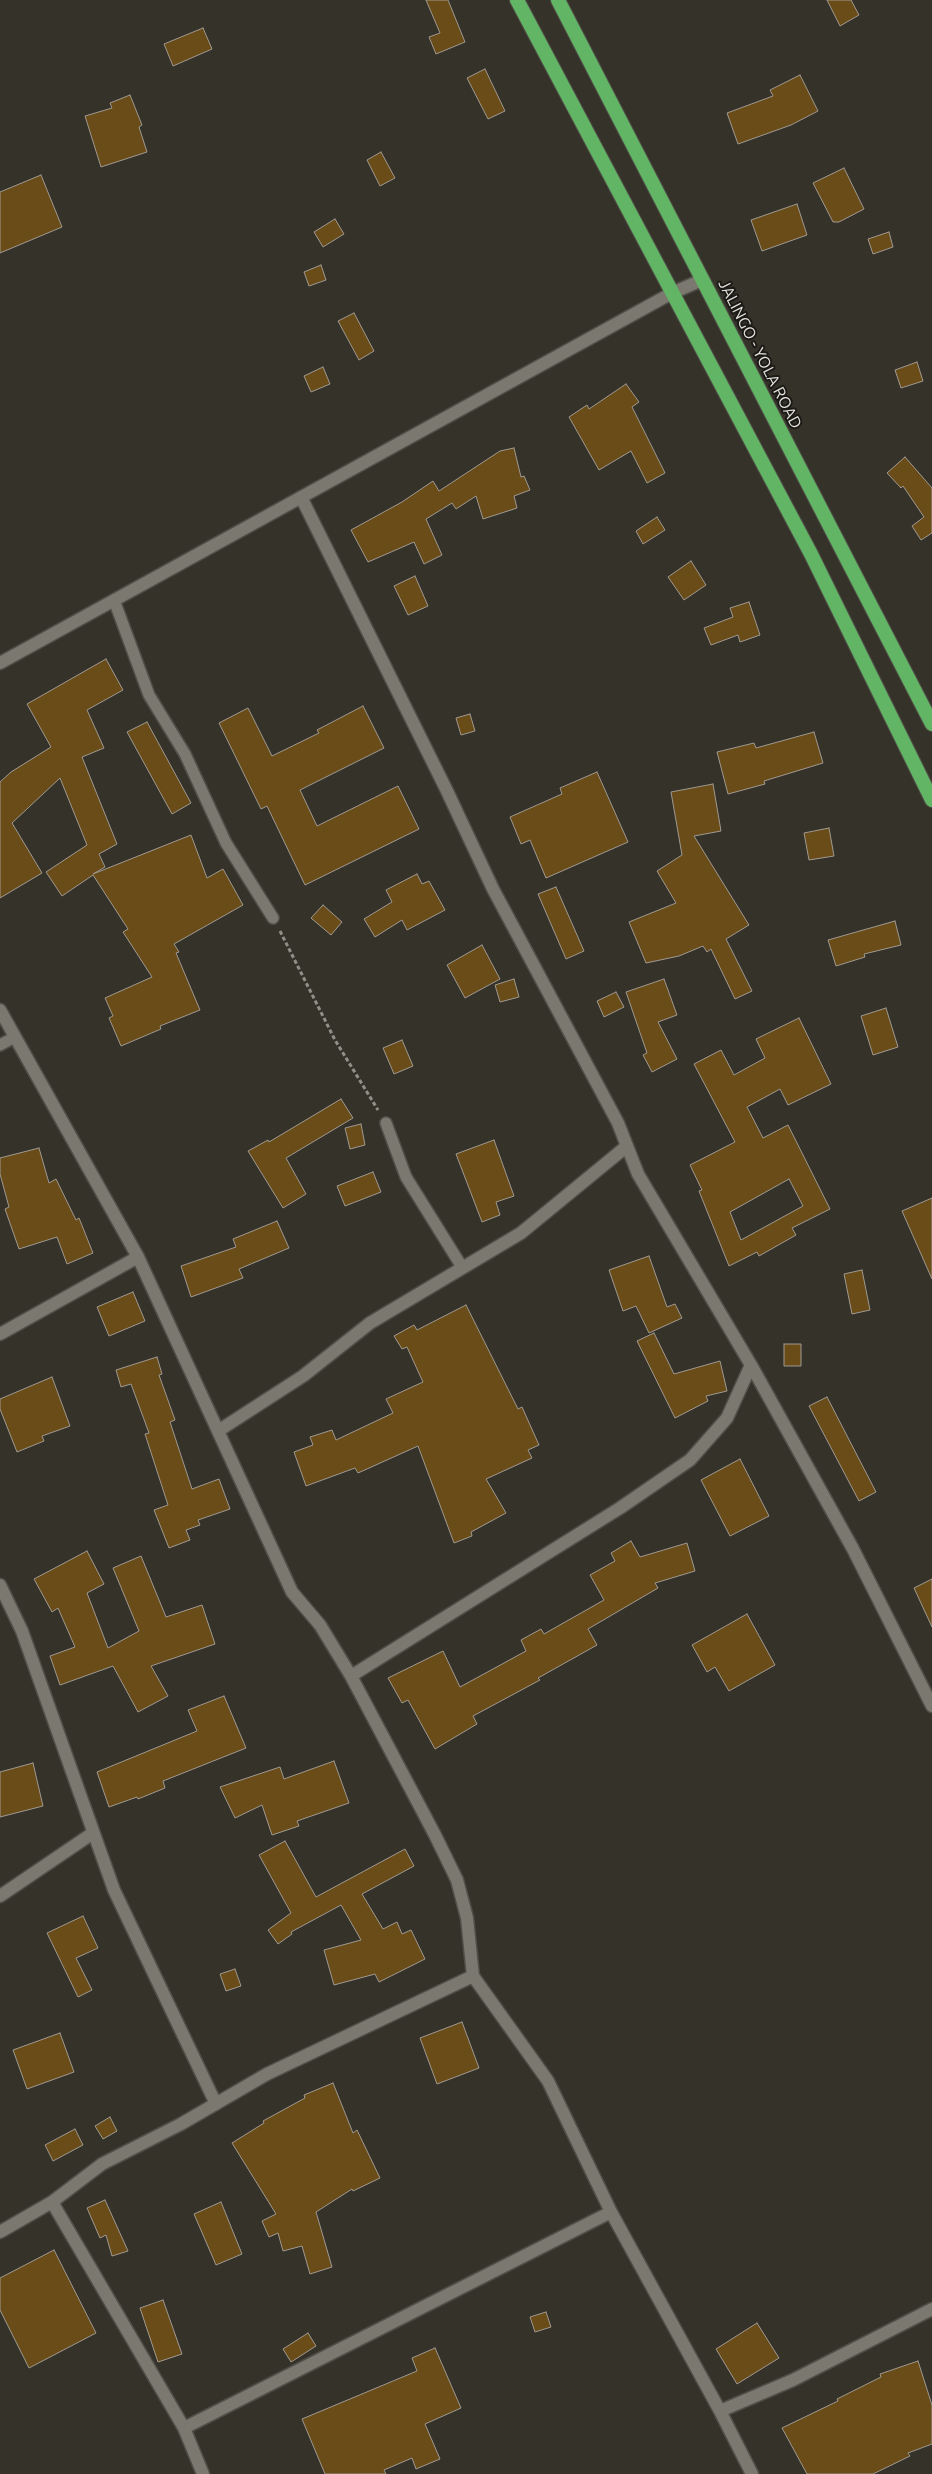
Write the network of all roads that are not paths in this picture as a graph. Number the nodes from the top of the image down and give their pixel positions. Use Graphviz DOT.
graph roads {
  1 [pos="517,0"];
  2 [pos="558,0"];
  3 [pos="702,280"];
  4 [pos="672,293"];
  5 [pos="301,497"];
  6 [pos="114,600"];
  7 [pos="0,663"];
  8 [pos="932,724"];
  9 [pos="932,800"];
  10 [pos="273,918"];
  11 [pos="0,1010"];
  12 [pos="14,1037"];
  13 [pos="0,1045"];
  14 [pos="386,1123"];
  15 [pos="627,1146"];
  16 [pos="138,1257"];
  17 [pos="462,1268"];
  18 [pos="0,1334"];
  19 [pos="751,1365"];
  20 [pos="218,1431"];
  21 [pos="0,1585"];
  22 [pos="351,1676"];
  23 [pos="932,1706"];
  24 [pos="93,1833"];
  25 [pos="0,1896"];
  26 [pos="474,1976"];
  27 [pos="216,2104"];
  28 [pos="52,2202"];
  29 [pos="611,2212"];
  30 [pos="0,2232"];
  31 [pos="932,2309"];
  32 [pos="720,2411"];
  33 [pos="184,2428"];
  34 [pos="203,2474"];
  35 [pos="752,2474"];
  1 -- 4 [label="highway"];
  2 -- 3 [label="highway, JALINGO - YOLA ROAD"];
  3 -- 4 [label="street"];
  3 -- 8 [label="highway, JALINGO - YOLA ROAD"];
  4 -- 5 [label="street"];
  4 -- 9 [label="highway"];
  5 -- 6 [label="street"];
  5 -- 15 [label="street"];
  6 -- 7 [label="street"];
  6 -- 10 [label="lane"];
  11 -- 12 [label="street"];
  12 -- 13 [label="lane"];
  12 -- 16 [label="street"];
  14 -- 17 [label="lane"];
  15 -- 17 [label="street"];
  15 -- 19 [label="street"];
  16 -- 18 [label="street"];
  16 -- 20 [label="street"];
  17 -- 20 [label="street"];
  19 -- 22 [label="street"];
  19 -- 23 [label="street"];
  20 -- 22 [label="street"];
  21 -- 24 [label="street"];
  22 -- 26 [label="street"];
  24 -- 25 [label="street"];
  24 -- 27 [label="street"];
  26 -- 27 [label="street"];
  26 -- 29 [label="street"];
  27 -- 28 [label="street"];
  28 -- 30 [label="street"];
  28 -- 33 [label="street"];
  29 -- 32 [label="street"];
  29 -- 33 [label="street"];
  31 -- 32 [label="street"];
  32 -- 35 [label="street"];
  33 -- 34 [label="street"];
}
